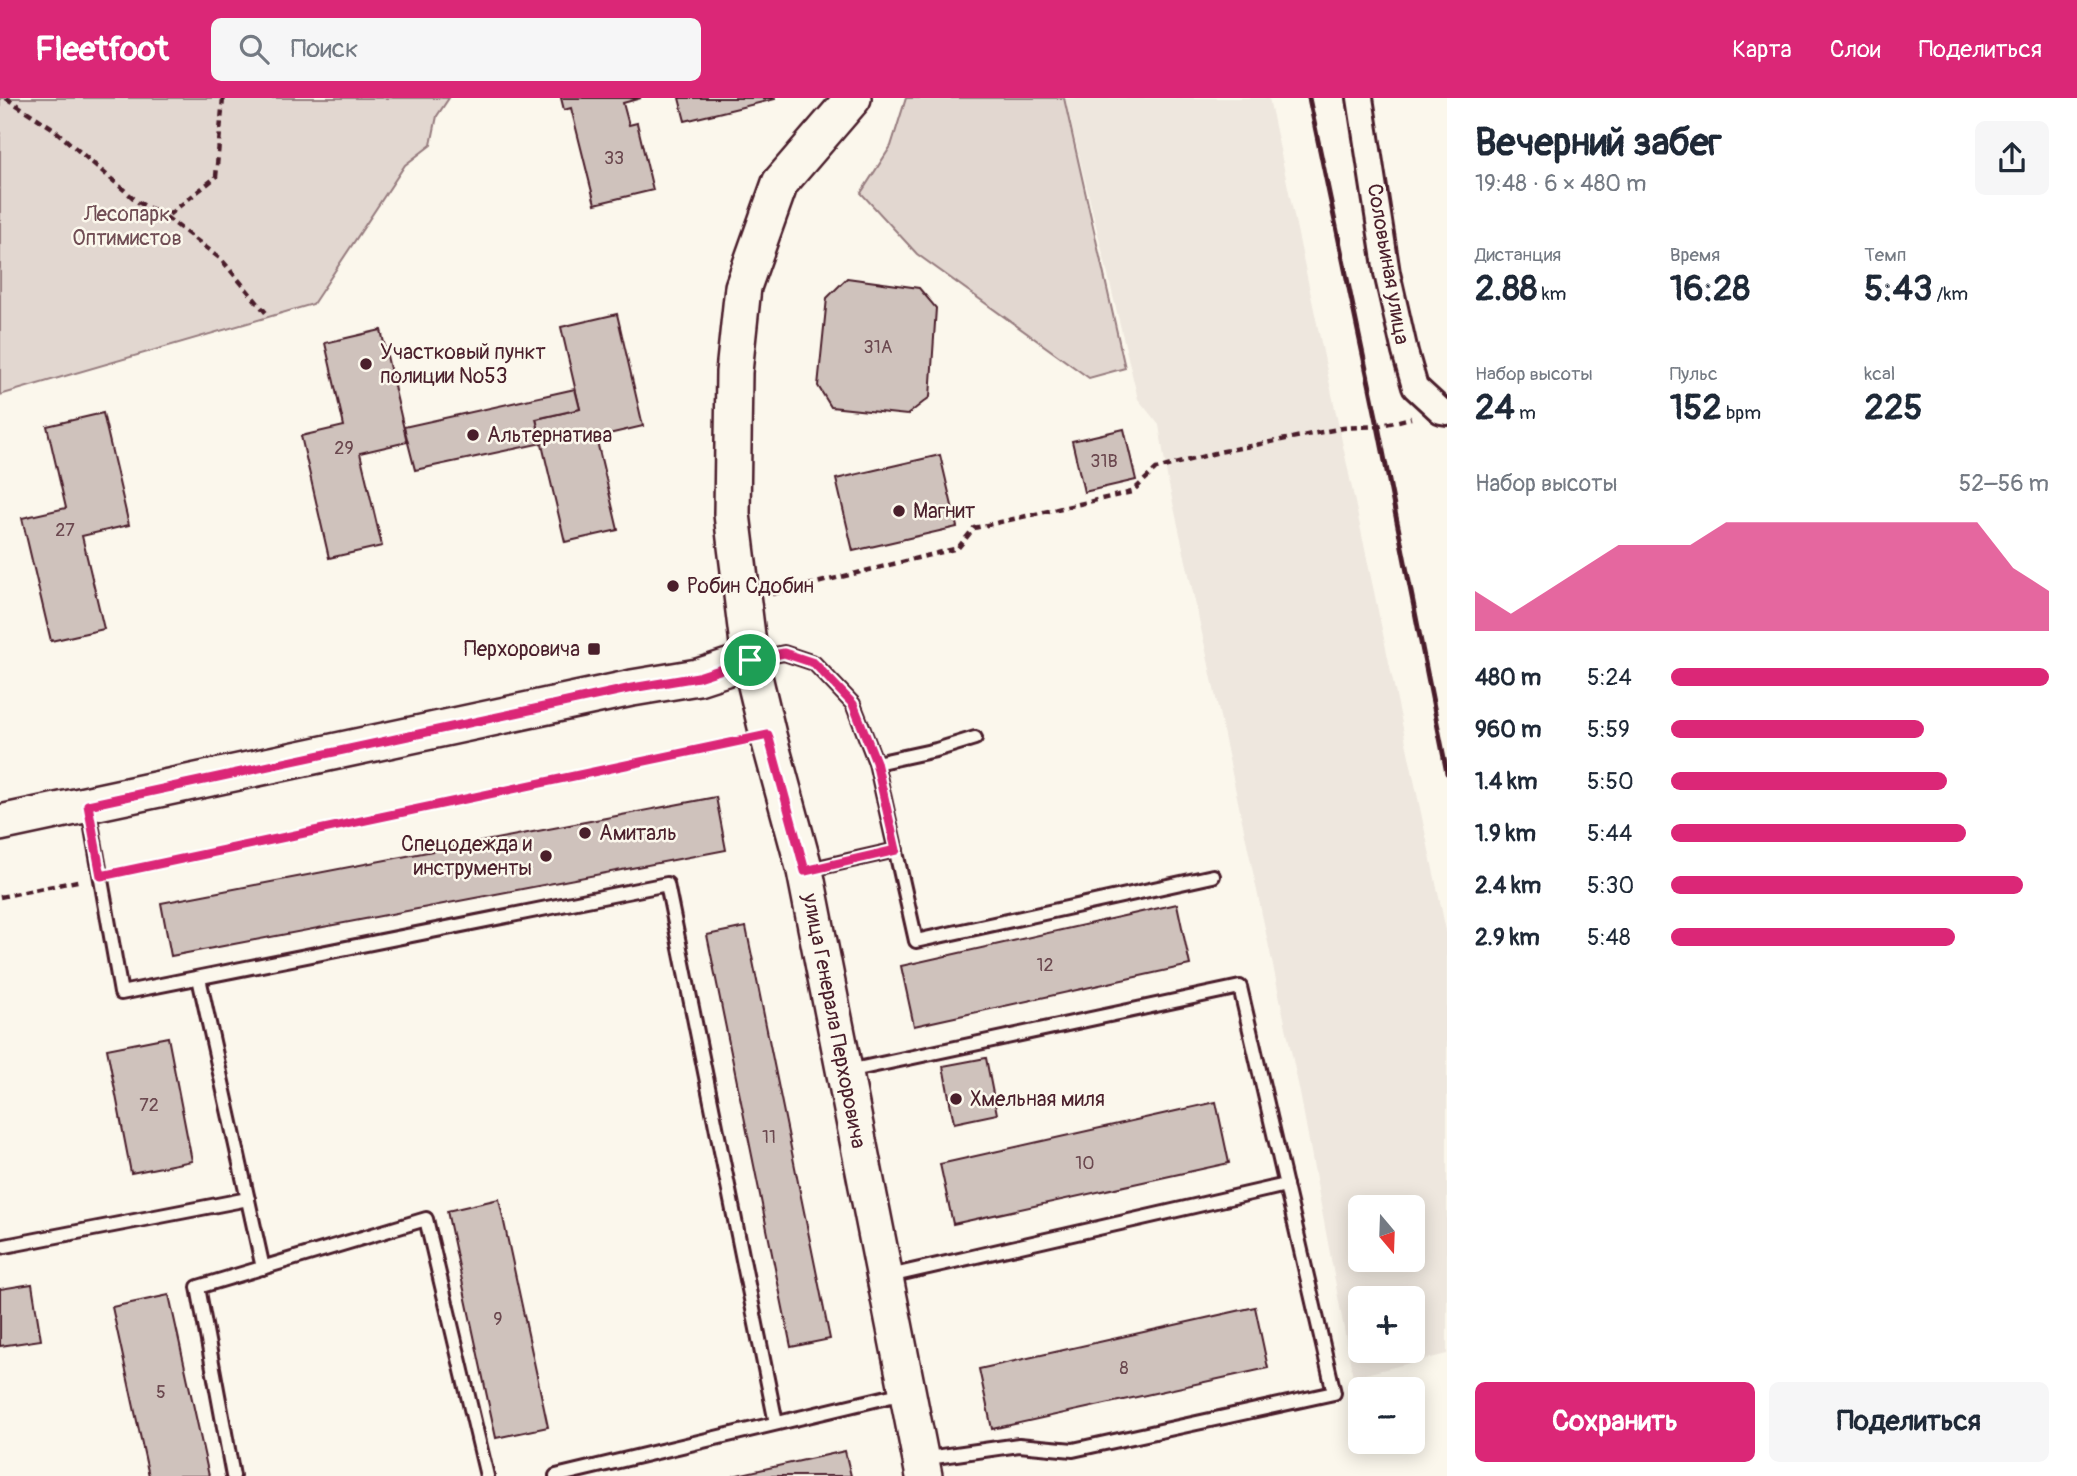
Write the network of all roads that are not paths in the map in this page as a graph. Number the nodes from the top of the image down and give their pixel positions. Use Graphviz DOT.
graph roads {
  1 [pos="853,98"];
  2 [pos="1360,98"];
  3 [pos="1444,412"];
  4 [pos="750,660"];
  5 [pos="975,738"];
  6 [pos="876,762"];
  7 [pos="88,805"];
  8 [pos="0,823"];
  9 [pos="896,850"];
  10 [pos="805,871"];
  11 [pos="1213,876"];
  12 [pos="199,978"];
  13 [pos="844,1072"];
  14 [pos="1286,1185"];
  15 [pos="248,1199"];
  16 [pos="0,1247"];
  17 [pos="263,1268"];
  18 [pos="885,1277"];
  19 [pos="908,1392"];
  20 [pos="776,1423"];
  21 [pos="922,1467"];
  22 [pos="233,1476"];
  23 [pos="487,1476"];
  24 [pos="556,1476"];
  1 -- 4 [label="street, улица Генерала Перхоровича"];
  2 -- 3 [label="street, Соловьиная улица"];
  4 -- 6 [label="lane"];
  4 -- 7 [label="street"];
  4 -- 10 [label="street, улица Генерала Перхоровича"];
  5 -- 6 [label="lane"];
  6 -- 9 [label="lane"];
  7 -- 8 [label="street"];
  7 -- 12 [label="lane"];
  9 -- 10 [label="lane"];
  9 -- 11 [label="lane"];
  10 -- 13 [label="street, улица Генерала Перхоровича"];
  12 -- 15 [label="lane"];
  12 -- 20 [label="lane"];
  13 -- 14 [label="lane"];
  13 -- 18 [label="street, улица Генерала Перхоровича"];
  14 -- 18 [label="lane"];
  14 -- 21 [label="lane"];
  15 -- 16 [label="lane"];
  15 -- 17 [label="lane"];
  17 -- 22 [label="lane"];
  17 -- 23 [label="lane"];
  18 -- 19 [label="street, улица Генерала Перхоровича"];
  19 -- 20 [label="lane"];
  19 -- 21 [label="street, улица Генерала Перхоровича"];
  20 -- 24 [label="lane"];
}
